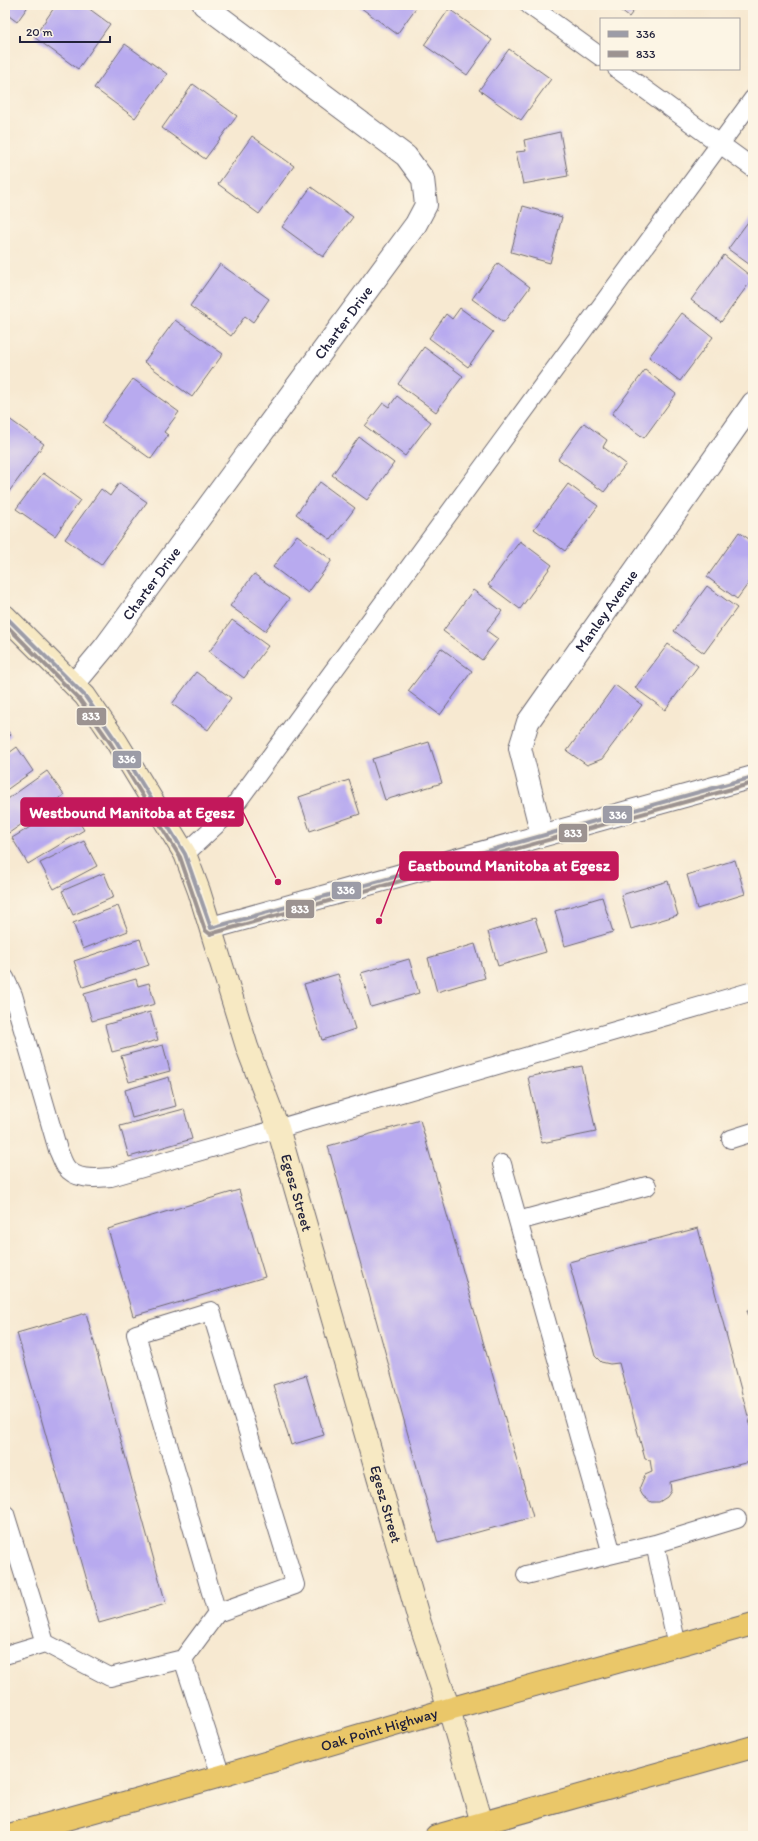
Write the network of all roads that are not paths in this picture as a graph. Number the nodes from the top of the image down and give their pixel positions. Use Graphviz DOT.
graph roads {
  1 [pos="204,5"];
  2 [pos="529,5"];
  3 [pos="600,56"];
  4 [pos="618,70"];
  5 [pos="753,99"];
  6 [pos="720,144"];
  7 [pos="753,168"];
  8 [pos="753,404"];
  9 [pos="5,616"];
  10 [pos="74,684"];
  11 [pos="753,777"];
  12 [pos="542,835"];
  13 [pos="185,854"];
  14 [pos="210,928"];
  15 [pos="5,978"];
  16 [pos="753,991"];
  17 [pos="278,1128"];
  18 [pos="753,1132"];
  19 [pos="731,1139"];
  20 [pos="502,1164"];
  21 [pos="647,1186"];
  22 [pos="518,1221"];
  23 [pos="5,1514"];
  24 [pos="737,1519"];
  25 [pos="655,1544"];
  26 [pos="612,1554"];
  27 [pos="526,1575"];
  28 [pos="217,1613"];
  29 [pos="753,1624"];
  30 [pos="45,1643"];
  31 [pos="677,1646"];
  32 [pos="5,1655"];
  33 [pos="183,1659"];
  34 [pos="449,1709"];
  35 [pos="753,1746"];
  36 [pos="221,1776"];
  37 [pos="483,1830"];
  38 [pos="5,1836"];
  39 [pos="436,1836"];
  1 -- 10 [label="street, Charter Drive"];
  2 -- 3 [label="lane"];
  4 -- 6 [label="lane"];
  5 -- 6 [label="lane"];
  6 -- 7 [label="lane"];
  6 -- 13 [label="lane"];
  8 -- 12 [label="street, Manley Avenue"];
  9 -- 10 [label="street, Egesz Street"];
  10 -- 13 [label="street, Egesz Street"];
  11 -- 12 [label="street"];
  12 -- 14 [label="street"];
  13 -- 14 [label="street, Egesz Street"];
  14 -- 17 [label="street, Egesz Street"];
  15 -- 17 [label="lane"];
  16 -- 17 [label="lane"];
  17 -- 34 [label="street, Egesz Street"];
  18 -- 19 [label="lane"];
  20 -- 22 [label="lane"];
  21 -- 22 [label="lane"];
  22 -- 26 [label="lane"];
  23 -- 30 [label="lane"];
  24 -- 25 [label="lane"];
  25 -- 26 [label="lane"];
  25 -- 31 [label="lane"];
  26 -- 27 [label="lane"];
  28 -- 28 [label="lane"];
  28 -- 33 [label="lane"];
  29 -- 31 [label="main road, Oak Point Highway"];
  30 -- 32 [label="lane"];
  30 -- 33 [label="lane"];
  31 -- 34 [label="main road, Oak Point Highway"];
  33 -- 36 [label="lane"];
  34 -- 36 [label="main road, Oak Point Highway"];
  34 -- 37 [label="street, Egesz Street"];
  35 -- 37 [label="main road"];
  36 -- 38 [label="main road, Oak Point Highway"];
  37 -- 39 [label="main road"];
}
